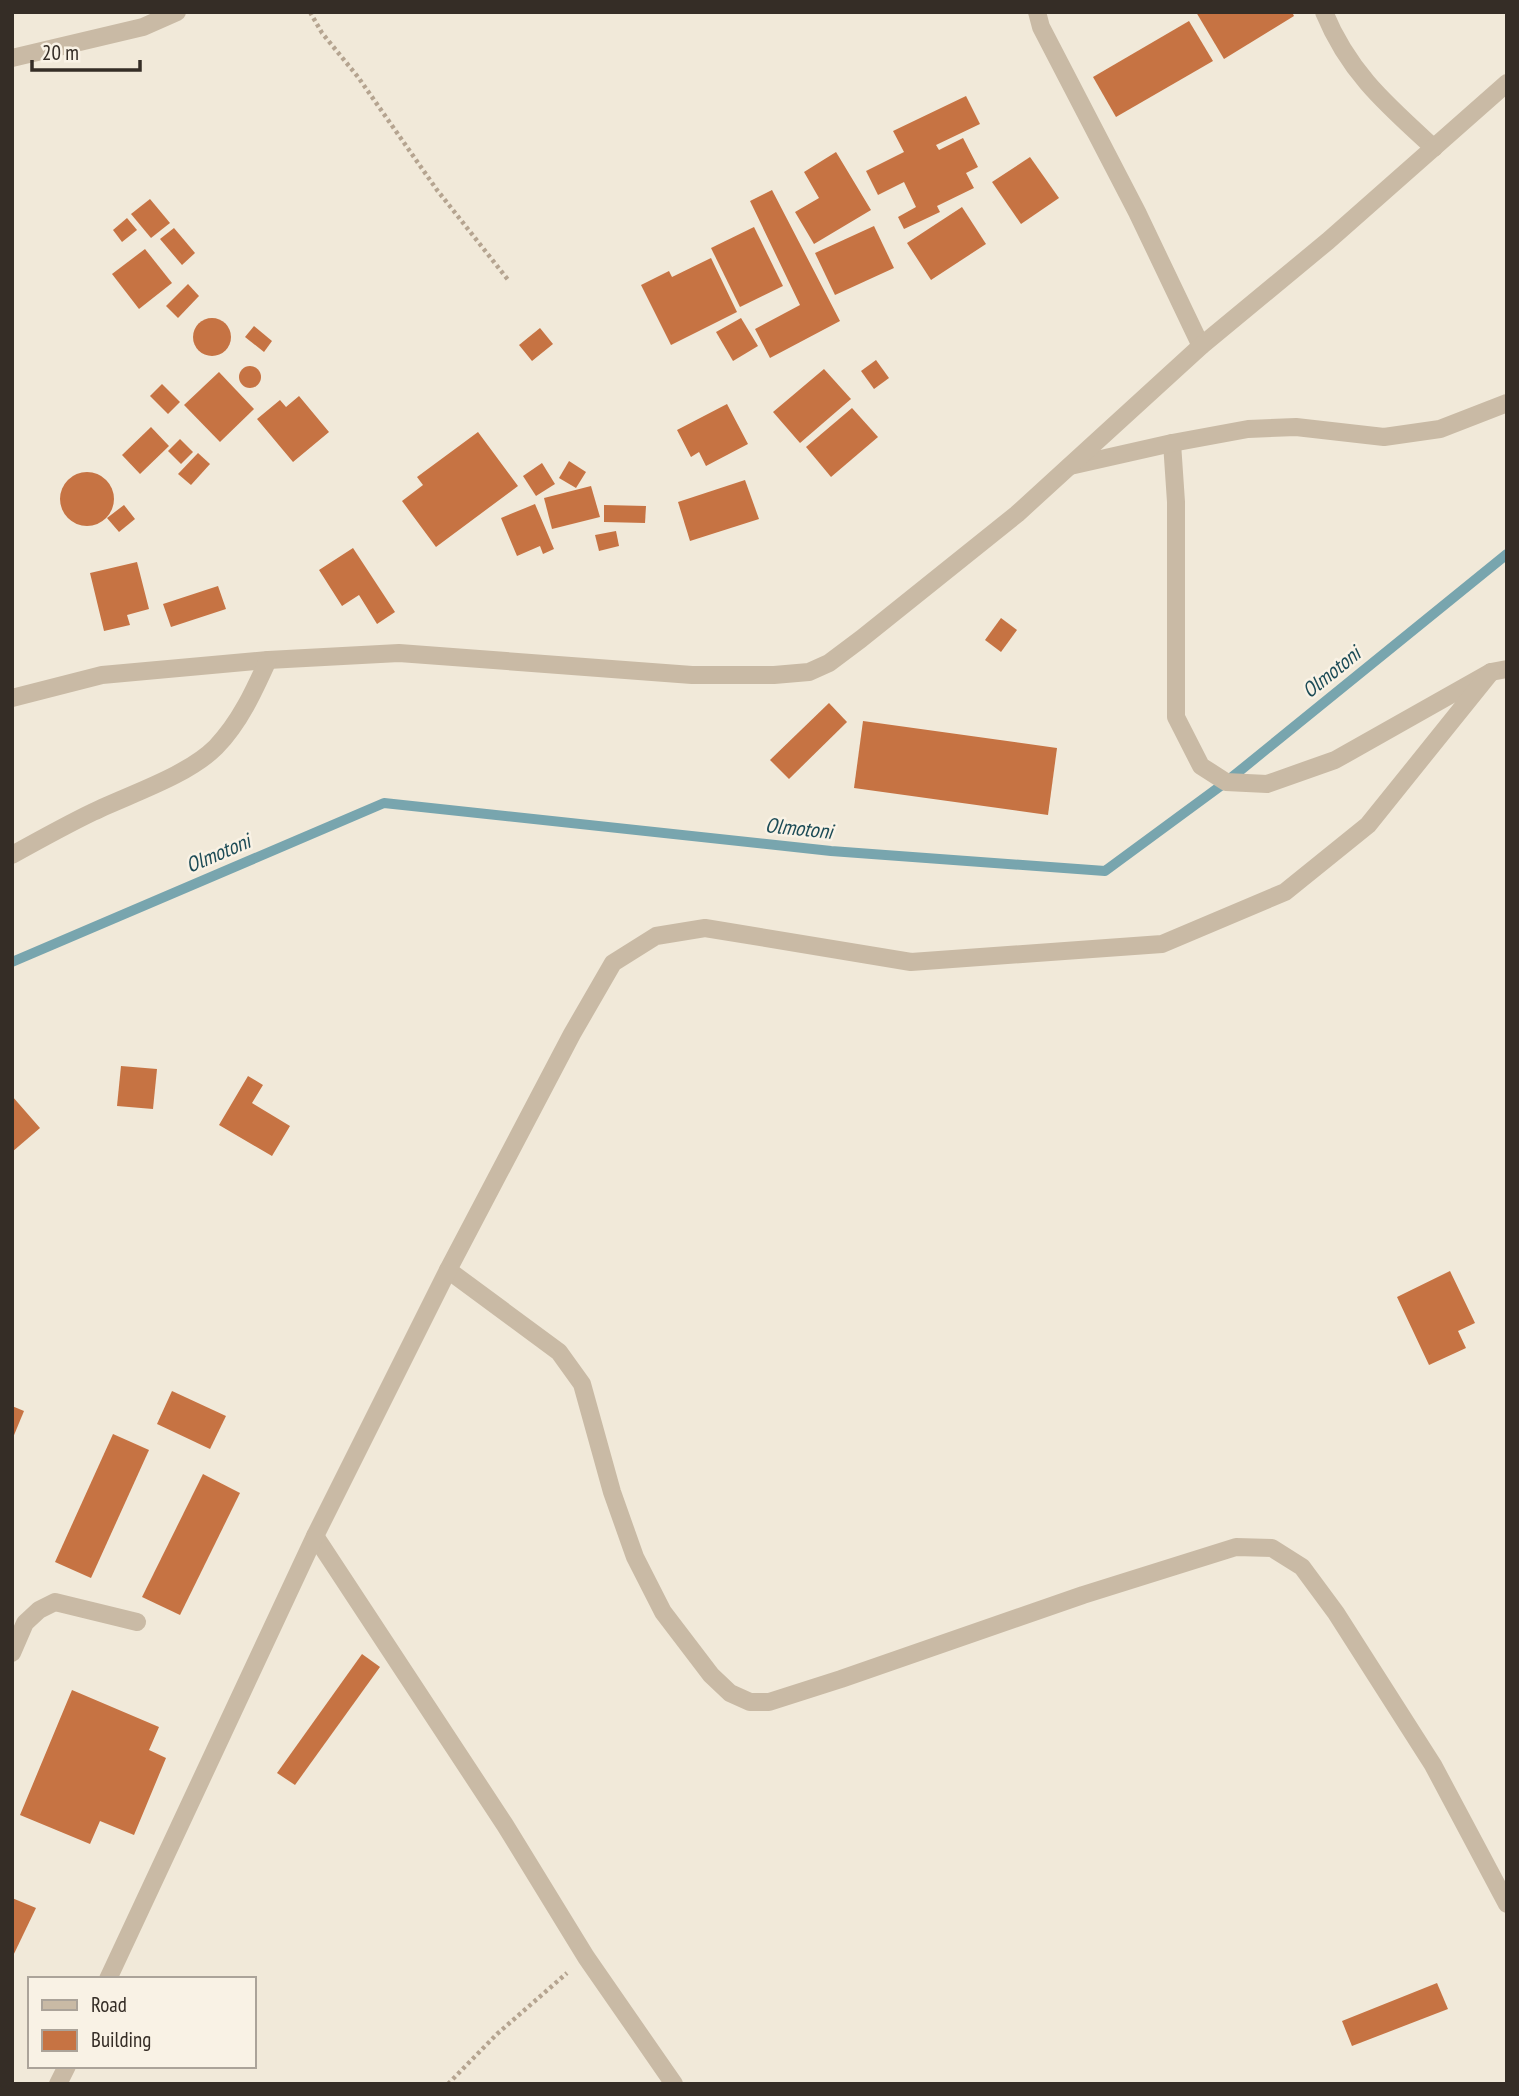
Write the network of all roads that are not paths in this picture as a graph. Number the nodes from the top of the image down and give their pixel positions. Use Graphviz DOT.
graph roads {
  1 [pos="177,12"];
  2 [pos="1037,12"];
  3 [pos="1324,12"];
  4 [pos="12,58"];
  5 [pos="1507,83"];
  6 [pos="1434,148"];
  7 [pos="1200,346"];
  8 [pos="1507,403"];
  9 [pos="1172,443"];
  10 [pos="1067,467"];
  11 [pos="268,660"];
  12 [pos="1499,670"];
  13 [pos="12,698"];
  14 [pos="12,855"];
  15 [pos="447,1270"];
  16 [pos="315,1536"];
  17 [pos="137,1622"];
  18 [pos="12,1653"];
  19 [pos="1507,1904"];
  20 [pos="109,1977"];
  21 [pos="66,2068"];
  22 [pos="58,2084"];
  23 [pos="674,2084"];
  1 -- 4 [label="street"];
  2 -- 7 [label="street"];
  3 -- 6 [label="street"];
  5 -- 6 [label="street"];
  6 -- 7 [label="street"];
  7 -- 10 [label="street"];
  8 -- 9 [label="street"];
  9 -- 10 [label="street"];
  9 -- 12 [label="street"];
  10 -- 11 [label="street"];
  11 -- 13 [label="street"];
  11 -- 14 [label="street"];
  12 -- 15 [label="street"];
  15 -- 16 [label="street"];
  15 -- 19 [label="street"];
  16 -- 20 [label="street"];
  16 -- 23 [label="street"];
  17 -- 18 [label="street"];
  21 -- 22 [label="street"];
}
